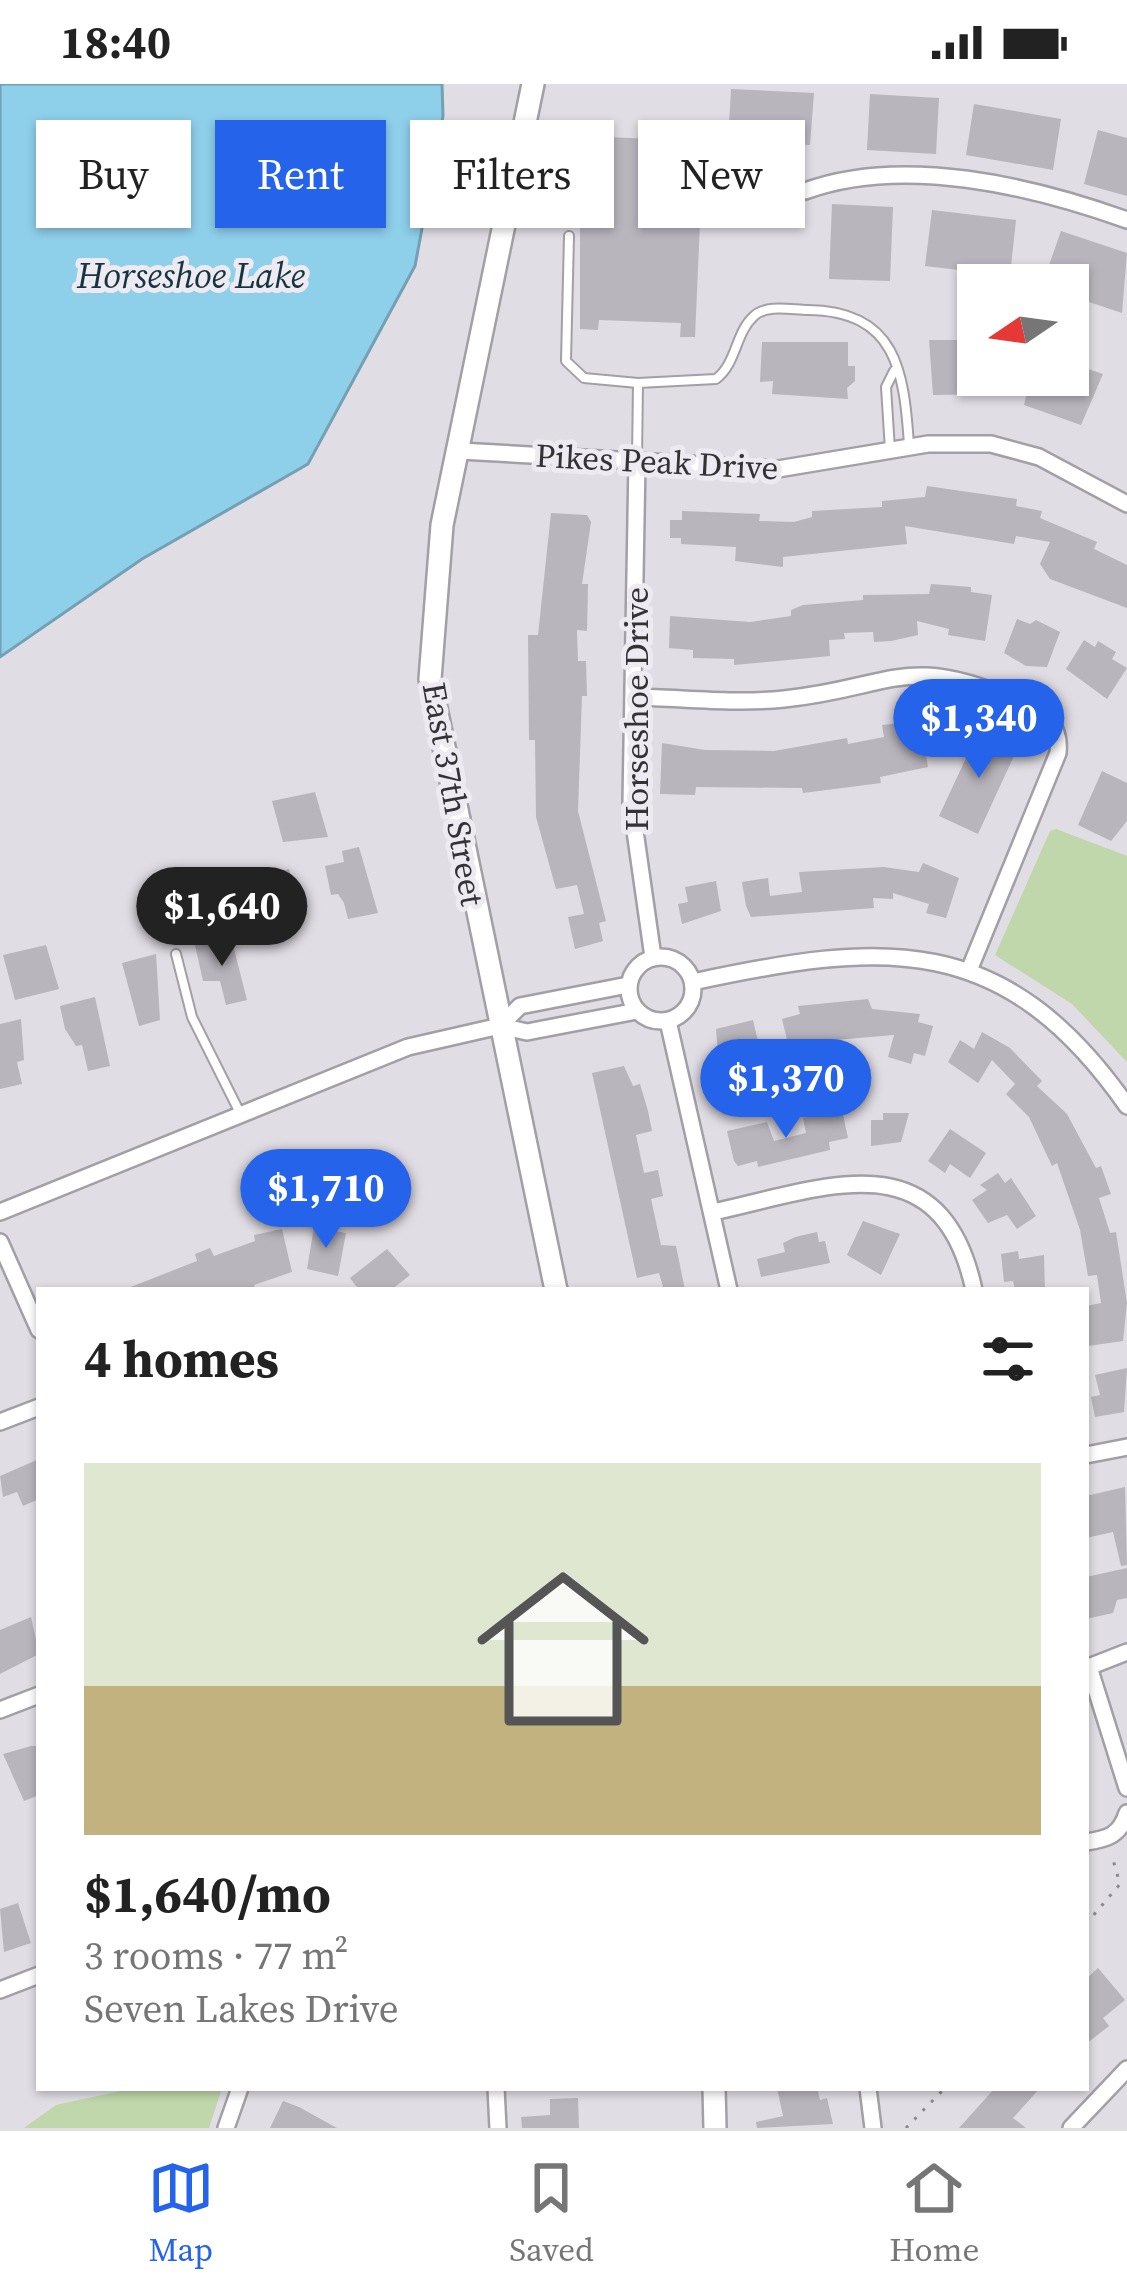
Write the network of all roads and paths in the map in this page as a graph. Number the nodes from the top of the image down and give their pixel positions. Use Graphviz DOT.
graph roads {
  1 [pos="533,84"];
  2 [pos="806,191"];
  3 [pos="1127,220"];
  4 [pos="568,236"];
  5 [pos="895,370"];
  6 [pos="638,383"];
  7 [pos="909,447"];
  8 [pos="890,450"];
  9 [pos="460,451"];
  10 [pos="637,461"];
  11 [pos="1127,504"];
  12 [pos="636,698"];
  13 [pos="176,954"];
  14 [pos="653,957"];
  15 [pos="970,968"];
  16 [pos="692,982"];
  17 [pos="628,986"];
  18 [pos="637,1011"];
  19 [pos="668,1021"];
  20 [pos="500,1026"];
  21 [pos="1126,1103"];
  22 [pos="240,1115"];
  23 [pos="0,1212"];
  24 [pos="713,1212"];
  25 [pos="0,1242"];
  26 [pos="555,1287"];
  27 [pos="728,1287"];
  28 [pos="973,1287"];
  29 [pos="36,1323"];
  30 [pos="36,1409"];
  31 [pos="0,1422"];
  32 [pos="1127,1447"];
  33 [pos="1089,1454"];
  34 [pos="1127,1652"];
  35 [pos="1089,1667"];
  36 [pos="1089,1670"];
  37 [pos="36,1696"];
  38 [pos="0,1710"];
  39 [pos="1127,1788"];
  40 [pos="1127,1813"];
  41 [pos="1107,1839"];
  42 [pos="1089,1842"];
  43 [pos="1089,1920"];
  44 [pos="36,1976"];
  45 [pos="0,1990"];
  46 [pos="1127,2069"];
  47 [pos="240,2091"];
  48 [pos="496,2091"];
  49 [pos="715,2091"];
  50 [pos="868,2091"];
  51 [pos="942,2091"];
  52 [pos="226,2128"];
  53 [pos="498,2128"];
  54 [pos="715,2128"];
  55 [pos="873,2128"];
  56 [pos="906,2128"];
  57 [pos="1071,2128"];
  1 -- 9 [label="main road, East 37th Street"];
  2 -- 3 [label="street"];
  4 -- 6 [label="lane"];
  5 -- 6 [label="lane"];
  5 -- 7 [label="lane"];
  5 -- 8 [label="lane"];
  6 -- 10 [label="lane"];
  7 -- 8 [label="street, Pikes Peak Drive"];
  7 -- 11 [label="street, Pikes Peak Drive"];
  8 -- 10 [label="street, Pikes Peak Drive"];
  9 -- 10 [label="street, Pikes Peak Drive"];
  9 -- 20 [label="main road, East 37th Street"];
  10 -- 12 [label="street, Horseshoe Drive"];
  12 -- 14 [label="street, Horseshoe Drive"];
  12 -- 15 [label="street"];
  13 -- 22 [label="lane"];
  14 -- 16 [label="street"];
  14 -- 17 [label="street"];
  15 -- 16 [label="street"];
  15 -- 21 [label="street"];
  16 -- 19 [label="street"];
  17 -- 18 [label="street"];
  17 -- 20 [label="street"];
  18 -- 19 [label="street"];
  18 -- 20 [label="street"];
  19 -- 24 [label="street"];
  20 -- 22 [label="street"];
  20 -- 26 [label="main road, East 37th Street"];
  22 -- 23 [label="street"];
  24 -- 27 [label="street"];
  24 -- 28 [label="street"];
  25 -- 29 [label="street"];
  30 -- 31 [label="street"];
  32 -- 33 [label="street"];
  34 -- 35 [label="street"];
  36 -- 39 [label="street"];
  37 -- 38 [label="street"];
  40 -- 41 [label="street"];
  41 -- 42 [label="street"];
  41 -- 43 [label="path"];
  44 -- 45 [label="street"];
  46 -- 57 [label="street"];
  47 -- 52 [label="street"];
  48 -- 53 [label="street"];
  49 -- 54 [label="main road"];
  50 -- 55 [label="street"];
  51 -- 56 [label="path"];
}
